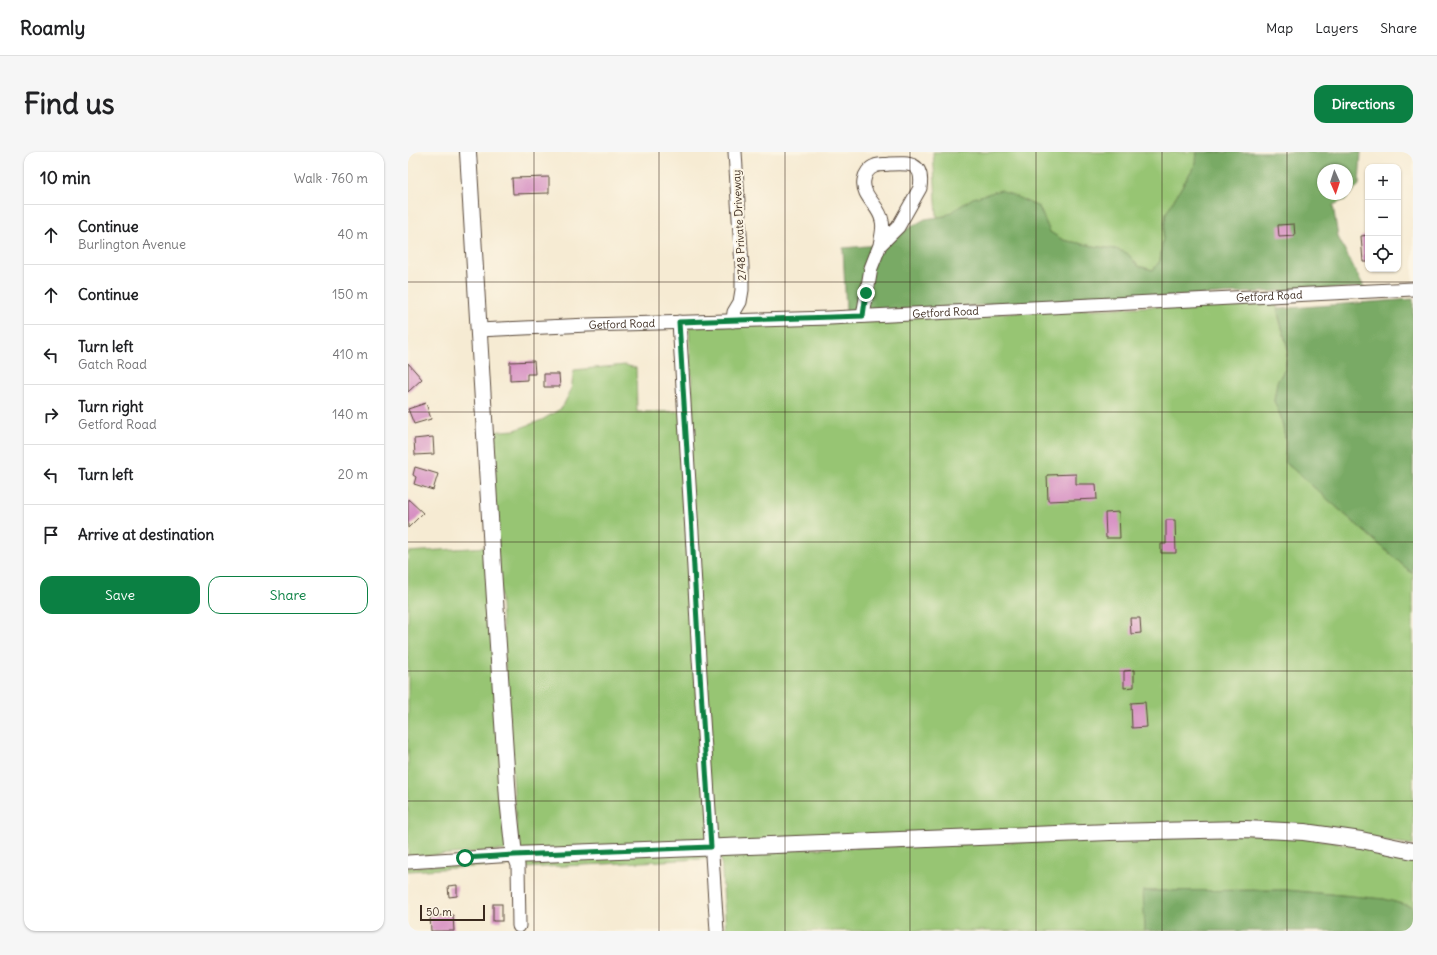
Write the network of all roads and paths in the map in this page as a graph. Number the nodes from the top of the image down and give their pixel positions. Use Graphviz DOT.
graph roads {
  1 [pos="468,152"];
  2 [pos="735,152"];
  3 [pos="880,245"];
  4 [pos="1413,289"];
  5 [pos="863,316"];
  6 [pos="733,321"];
  7 [pos="679,322"];
  8 [pos="479,330"];
  9 [pos="711,847"];
  10 [pos="1413,850"];
  11 [pos="514,855"];
  12 [pos="408,862"];
  13 [pos="519,926"];
  14 [pos="717,931"];
  1 -- 8 [label="main road"];
  2 -- 6 [label="street, 2748 Private Driveway"];
  3 -- 3 [label="street"];
  3 -- 5 [label="street"];
  4 -- 5 [label="street, Getford Road"];
  5 -- 6 [label="street, Getford Road"];
  6 -- 7 [label="street, Getford Road"];
  7 -- 8 [label="street, Getford Road"];
  7 -- 9 [label="street"];
  8 -- 11 [label="main road"];
  9 -- 10 [label="main road"];
  9 -- 11 [label="main road"];
  9 -- 14 [label="street"];
  11 -- 12 [label="street"];
  11 -- 13 [label="street"];
}
